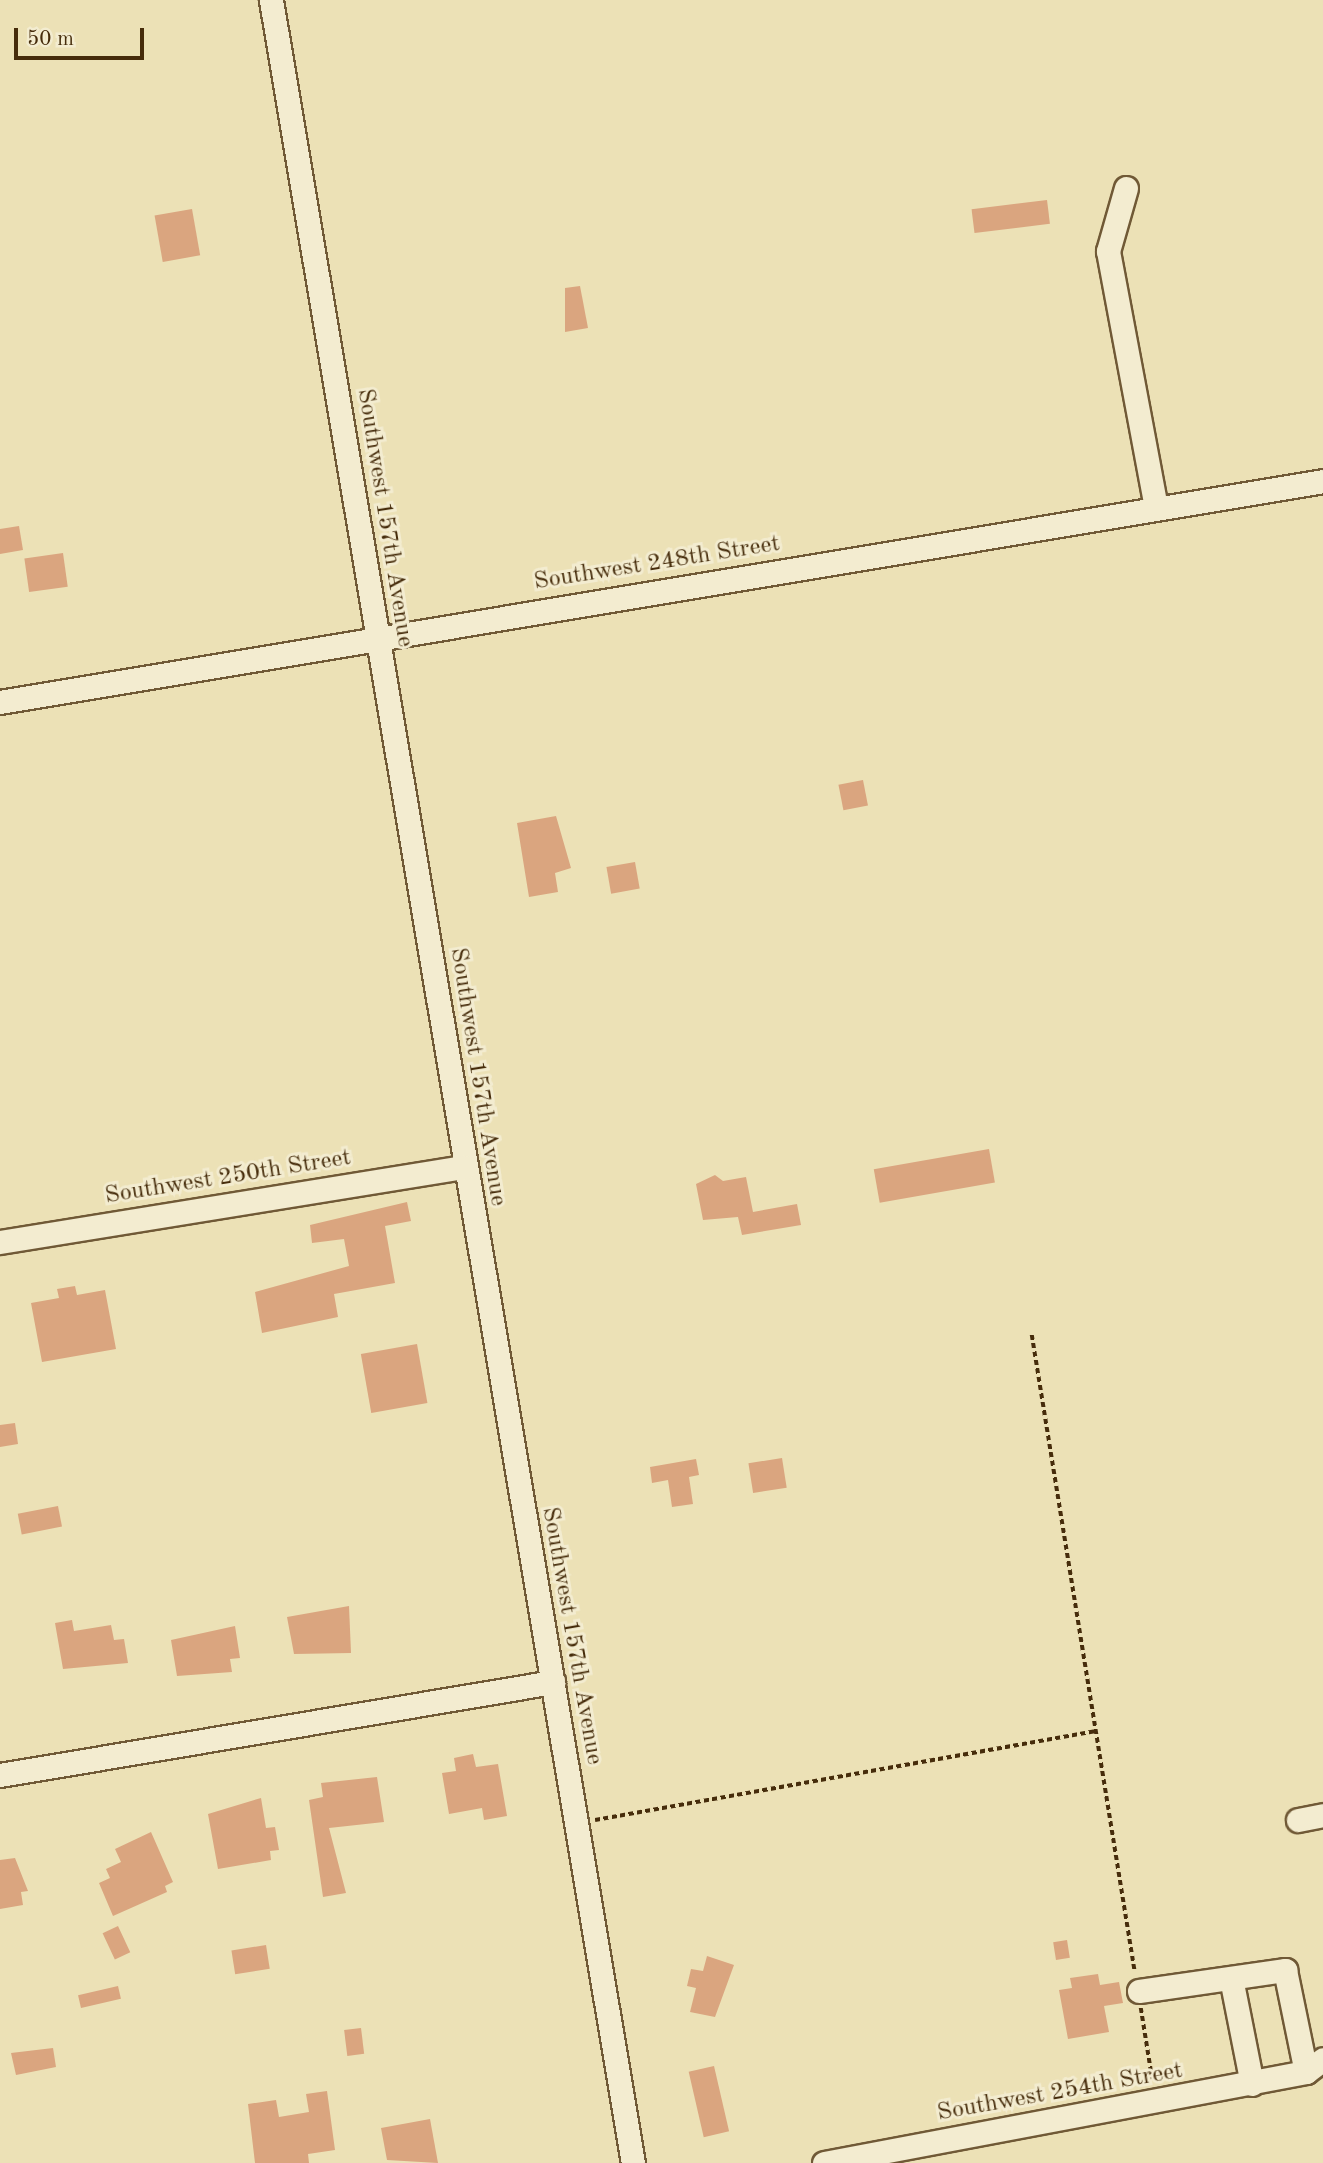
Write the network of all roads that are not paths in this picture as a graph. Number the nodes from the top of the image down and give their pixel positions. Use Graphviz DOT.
graph roads {
  1 [pos="271,0"];
  2 [pos="1126,188"];
  3 [pos="1323,481"];
  4 [pos="1156,508"];
  5 [pos="377,638"];
  6 [pos="0,702"];
  7 [pos="465,1167"];
  8 [pos="0,1242"];
  9 [pos="553,1682"];
  10 [pos="0,1775"];
  11 [pos="1323,1815"];
  12 [pos="1298,1820"];
  13 [pos="1231,1978"];
  14 [pos="1139,1991"];
  15 [pos="1314,2066"];
  16 [pos="1252,2084"];
  17 [pos="632,2163"];
  18 [pos="824,2163"];
  1 -- 5 [label="street, Southwest 157th Avenue"];
  2 -- 4 [label="street"];
  3 -- 4 [label="street, Southwest 248th Street"];
  4 -- 5 [label="street, Southwest 248th Street"];
  5 -- 6 [label="street, Southwest 248th Street"];
  5 -- 7 [label="street, Southwest 157th Avenue"];
  7 -- 8 [label="street, Southwest 250th Street"];
  7 -- 9 [label="street, Southwest 157th Avenue"];
  9 -- 10 [label="street"];
  9 -- 17 [label="street, Southwest 157th Avenue"];
  11 -- 12 [label="street"];
  13 -- 14 [label="street"];
  13 -- 15 [label="street"];
  13 -- 16 [label="street"];
  15 -- 16 [label="street, Southwest 254th Street"];
  16 -- 18 [label="street, Southwest 254th Street"];
}
